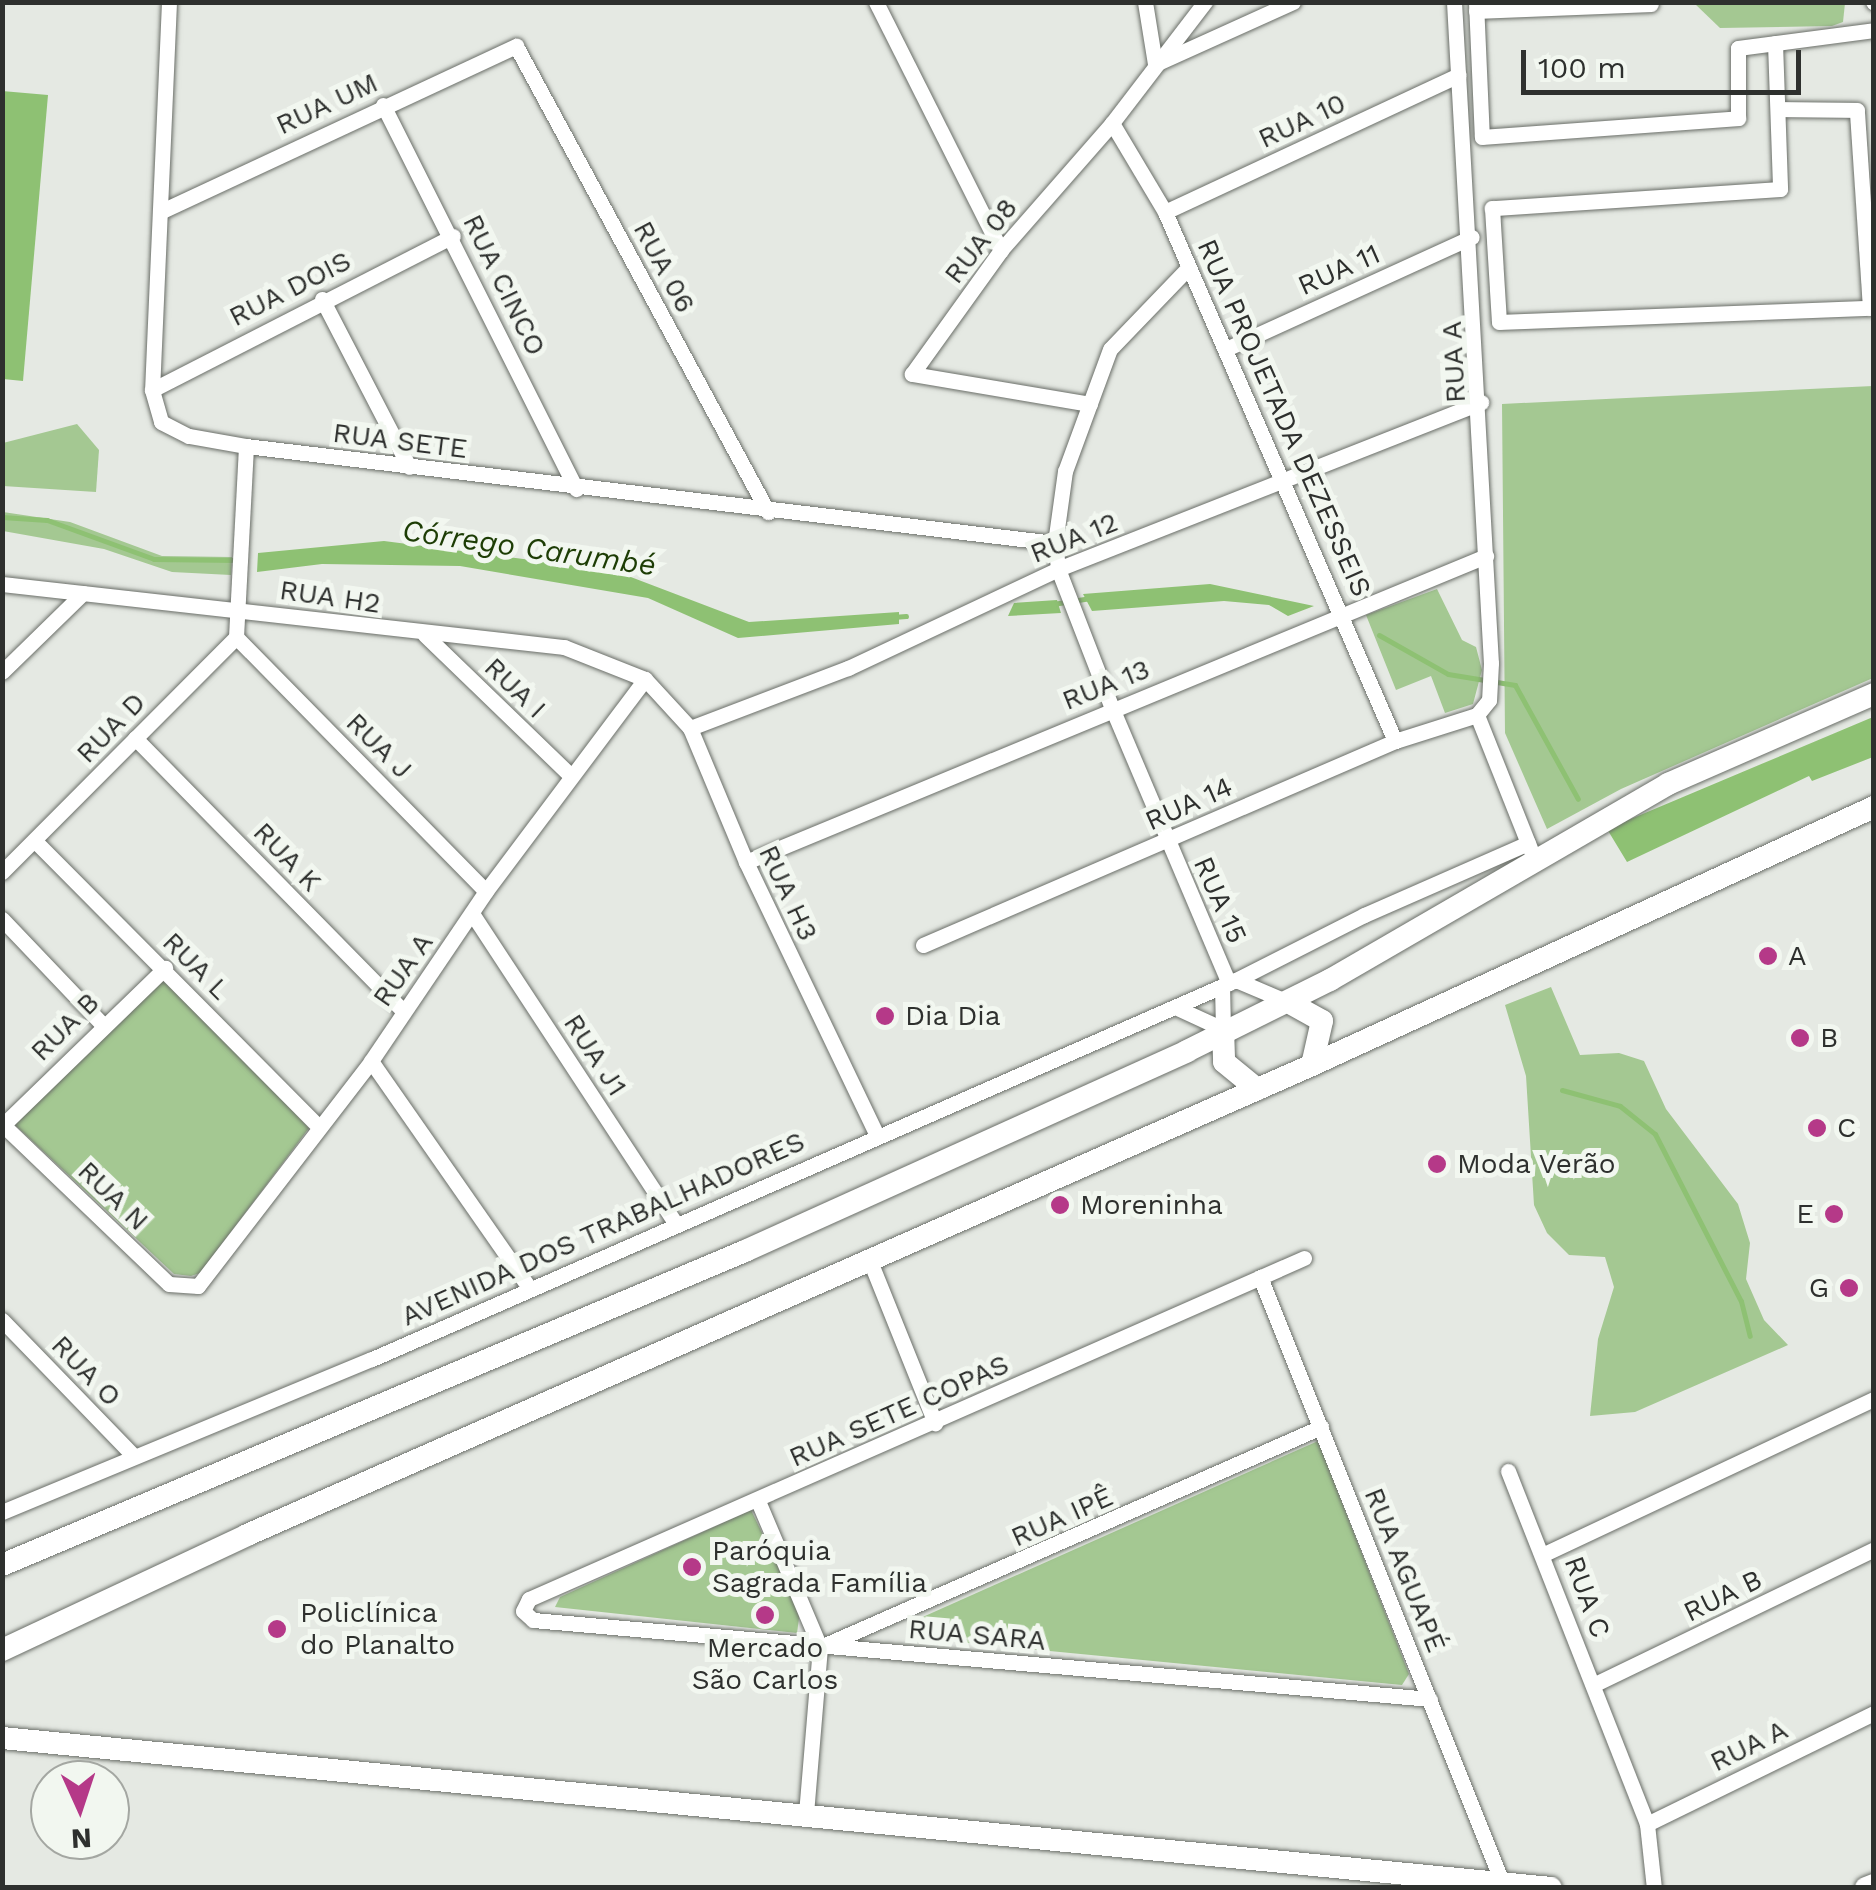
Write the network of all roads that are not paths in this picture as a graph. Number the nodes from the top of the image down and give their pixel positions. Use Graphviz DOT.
graph roads {
  1 [pos="170,2"];
  2 [pos="876,2"];
  3 [pos="1145,2"];
  4 [pos="1205,2"];
  5 [pos="1293,2"];
  6 [pos="1454,2"];
  7 [pos="1651,4"];
  8 [pos="1476,7"];
  9 [pos="1874,30"];
  10 [pos="1774,43"];
  11 [pos="516,46"];
  12 [pos="1154,64"];
  13 [pos="1459,74"];
  14 [pos="383,105"];
  15 [pos="1780,110"];
  16 [pos="1112,124"];
  17 [pos="162,211"];
  18 [pos="1165,212"];
  19 [pos="453,236"];
  20 [pos="1472,237"];
  21 [pos="1001,250"];
  22 [pos="1188,268"];
  23 [pos="322,299"];
  24 [pos="1226,349"];
  25 [pos="152,390"];
  26 [pos="1481,402"];
  27 [pos="1090,404"];
  28 [pos="246,446"];
  29 [pos="409,467"];
  30 [pos="1288,484"];
  31 [pos="576,489"];
  32 [pos="768,512"];
  33 [pos="1055,543"];
  34 [pos="1486,556"];
  35 [pos="1058,569"];
  36 [pos="2,584"];
  37 [pos="83,593"];
  38 [pos="237,610"];
  39 [pos="1344,612"];
  40 [pos="425,635"];
  41 [pos="236,637"];
  42 [pos="2,672"];
  43 [pos="645,679"];
  44 [pos="1874,694"];
  45 [pos="1112,708"];
  46 [pos="1477,715"];
  47 [pos="690,728"];
  48 [pos="135,738"];
  49 [pos="1395,741"];
  50 [pos="571,776"];
  51 [pos="1874,806"];
  52 [pos="1166,841"];
  53 [pos="36,842"];
  54 [pos="1532,852"];
  55 [pos="746,862"];
  56 [pos="2,872"];
  57 [pos="486,891"];
  58 [pos="472,915"];
  59 [pos="2,919"];
  60 [pos="923,946"];
  61 [pos="164,968"];
  62 [pos="1229,983"];
  63 [pos="1288,1002"];
  64 [pos="1174,1007"];
  65 [pos="403,1011"];
  66 [pos="102,1024"];
  67 [pos="1223,1029"];
  68 [pos="371,1061"];
  69 [pos="1312,1066"];
  70 [pos="1256,1089"];
  71 [pos="3,1124"];
  72 [pos="318,1127"];
  73 [pos="876,1136"];
  74 [pos="676,1222"];
  75 [pos="1304,1258"];
  76 [pos="870,1261"];
  77 [pos="1260,1277"];
  78 [pos="198,1286"];
  79 [pos="528,1286"];
  80 [pos="2,1320"];
  81 [pos="1874,1399"];
  82 [pos="935,1422"];
  83 [pos="1321,1427"];
  84 [pos="134,1456"];
  85 [pos="1508,1471"];
  86 [pos="758,1502"];
  87 [pos="5,1507"];
  88 [pos="1874,1549"];
  89 [pos="1542,1555"];
  90 [pos="2,1565"];
  91 [pos="524,1614"];
  92 [pos="820,1647"];
  93 [pos="2,1650"];
  94 [pos="1593,1685"];
  95 [pos="1430,1699"];
  96 [pos="1874,1713"];
  97 [pos="2,1738"];
  98 [pos="806,1814"];
  99 [pos="1647,1824"];
  100 [pos="1502,1882"];
  101 [pos="1551,1888"];
  102 [pos="1654,1888"];
  1 -- 17 [label="street"];
  2 -- 21 [label="street"];
  3 -- 12 [label="street"];
  4 -- 12 [label="street, RUA 08"];
  5 -- 12 [label="street"];
  6 -- 13 [label="street, RUA A"];
  7 -- 8 [label="street"];
  8 -- 10 [label="street"];
  9 -- 10 [label="street"];
  10 -- 15 [label="street"];
  11 -- 14 [label="street, RUA UM"];
  11 -- 32 [label="street, RUA 06"];
  12 -- 16 [label="street, RUA 08"];
  13 -- 18 [label="street, RUA 10"];
  13 -- 20 [label="street, RUA A"];
  14 -- 17 [label="street, RUA UM"];
  14 -- 19 [label="street, RUA CINCO"];
  15 -- 15 [label="street"];
  16 -- 18 [label="street, RUA PROJETADA DEZESSEIS"];
  16 -- 21 [label="street, RUA 08"];
  17 -- 25 [label="street"];
  18 -- 22 [label="street, RUA PROJETADA DEZESSEIS"];
  19 -- 23 [label="street, RUA DOIS"];
  19 -- 31 [label="street, RUA CINCO"];
  20 -- 24 [label="street, RUA 11"];
  20 -- 26 [label="street, RUA A"];
  21 -- 27 [label="street, RUA 08"];
  22 -- 24 [label="street, RUA PROJETADA DEZESSEIS"];
  22 -- 27 [label="street"];
  23 -- 25 [label="street, RUA DOIS"];
  23 -- 29 [label="street"];
  24 -- 30 [label="street, RUA PROJETADA DEZESSEIS"];
  25 -- 28 [label="street, RUA SETE"];
  26 -- 30 [label="street, RUA 12"];
  26 -- 34 [label="street, RUA A"];
  27 -- 33 [label="street"];
  28 -- 29 [label="street, RUA SETE"];
  28 -- 38 [label="street"];
  29 -- 31 [label="street, RUA SETE"];
  30 -- 35 [label="street, RUA 12"];
  30 -- 39 [label="street, RUA PROJETADA DEZESSEIS"];
  31 -- 32 [label="street, RUA SETE"];
  32 -- 33 [label="street, RUA SETE"];
  33 -- 35 [label="street"];
  34 -- 39 [label="street, RUA 13"];
  34 -- 46 [label="street, RUA A"];
  35 -- 45 [label="street, RUA 15"];
  35 -- 47 [label="street, RUA 12"];
  36 -- 37 [label="street, RUA H2"];
  37 -- 38 [label="street, RUA H2"];
  37 -- 42 [label="street"];
  38 -- 40 [label="street, RUA H2"];
  38 -- 41 [label="street"];
  39 -- 45 [label="street, RUA 13"];
  39 -- 49 [label="street, RUA PROJETADA DEZESSEIS"];
  40 -- 43 [label="street, RUA H2"];
  40 -- 50 [label="street, RUA I"];
  41 -- 48 [label="street, RUA D"];
  41 -- 57 [label="street, RUA J"];
  43 -- 47 [label="street, RUA H3"];
  43 -- 50 [label="street, RUA A"];
  44 -- 54 [label="main road"];
  45 -- 52 [label="street, RUA 15"];
  45 -- 55 [label="street, RUA 13"];
  46 -- 49 [label="street, RUA 14"];
  46 -- 54 [label="street"];
  47 -- 55 [label="street, RUA H3"];
  48 -- 53 [label="street, RUA D"];
  48 -- 65 [label="street, RUA K"];
  49 -- 52 [label="street, RUA 14"];
  50 -- 57 [label="street, RUA A"];
  51 -- 69 [label="main road"];
  52 -- 60 [label="street, RUA 14"];
  52 -- 62 [label="street, RUA 15"];
  53 -- 56 [label="street, RUA D"];
  53 -- 61 [label="street, RUA L"];
  54 -- 62 [label="street, AVENIDA DOS TRABALHADORES"];
  54 -- 63 [label="main road"];
  55 -- 73 [label="street, RUA H3"];
  57 -- 58 [label="street, RUA A"];
  58 -- 65 [label="street, RUA A"];
  58 -- 74 [label="street, RUA J1"];
  59 -- 66 [label="street"];
  61 -- 66 [label="street, RUA B"];
  61 -- 72 [label="street, RUA L"];
  62 -- 63 [label="street, RUA 15"];
  62 -- 64 [label="street, AVENIDA DOS TRABALHADORES"];
  62 -- 67 [label="street, RUA 15"];
  63 -- 67 [label="main road"];
  63 -- 69 [label="main road"];
  64 -- 67 [label="street"];
  64 -- 73 [label="street, AVENIDA DOS TRABALHADORES"];
  65 -- 68 [label="street, RUA A"];
  66 -- 71 [label="street, RUA B"];
  67 -- 70 [label="main road"];
  67 -- 90 [label="main road"];
  68 -- 72 [label="street, RUA A"];
  68 -- 79 [label="street"];
  69 -- 70 [label="main road"];
  70 -- 76 [label="main road"];
  71 -- 78 [label="street, RUA N"];
  72 -- 78 [label="street, RUA A"];
  73 -- 74 [label="street, AVENIDA DOS TRABALHADORES"];
  74 -- 79 [label="street, AVENIDA DOS TRABALHADORES"];
  75 -- 77 [label="street, RUA SETE COPAS"];
  76 -- 82 [label="street"];
  76 -- 93 [label="main road"];
  77 -- 82 [label="street, RUA SETE COPAS"];
  77 -- 83 [label="street, RUA AGUAPÉ"];
  79 -- 84 [label="street, AVENIDA DOS TRABALHADORES"];
  80 -- 84 [label="street, RUA O"];
  81 -- 89 [label="street, RUA C"];
  82 -- 86 [label="street, RUA SETE COPAS"];
  83 -- 92 [label="street, RUA IPÊ"];
  83 -- 95 [label="street, RUA AGUAPÉ"];
  84 -- 87 [label="street, AVENIDA DOS TRABALHADORES"];
  85 -- 89 [label="street"];
  86 -- 91 [label="street, RUA SETE COPAS"];
  86 -- 92 [label="street"];
  88 -- 94 [label="street, RUA B"];
  89 -- 94 [label="street, RUA C"];
  91 -- 92 [label="street, RUA SARA"];
  92 -- 95 [label="street, RUA SARA"];
  92 -- 98 [label="street"];
  94 -- 99 [label="street, RUA C"];
  95 -- 100 [label="street, RUA AGUAPÉ"];
  96 -- 99 [label="street, RUA A"];
  97 -- 98 [label="main road"];
  98 -- 100 [label="main road"];
  99 -- 102 [label="street, RUA C"];
  100 -- 101 [label="main road"];
}
